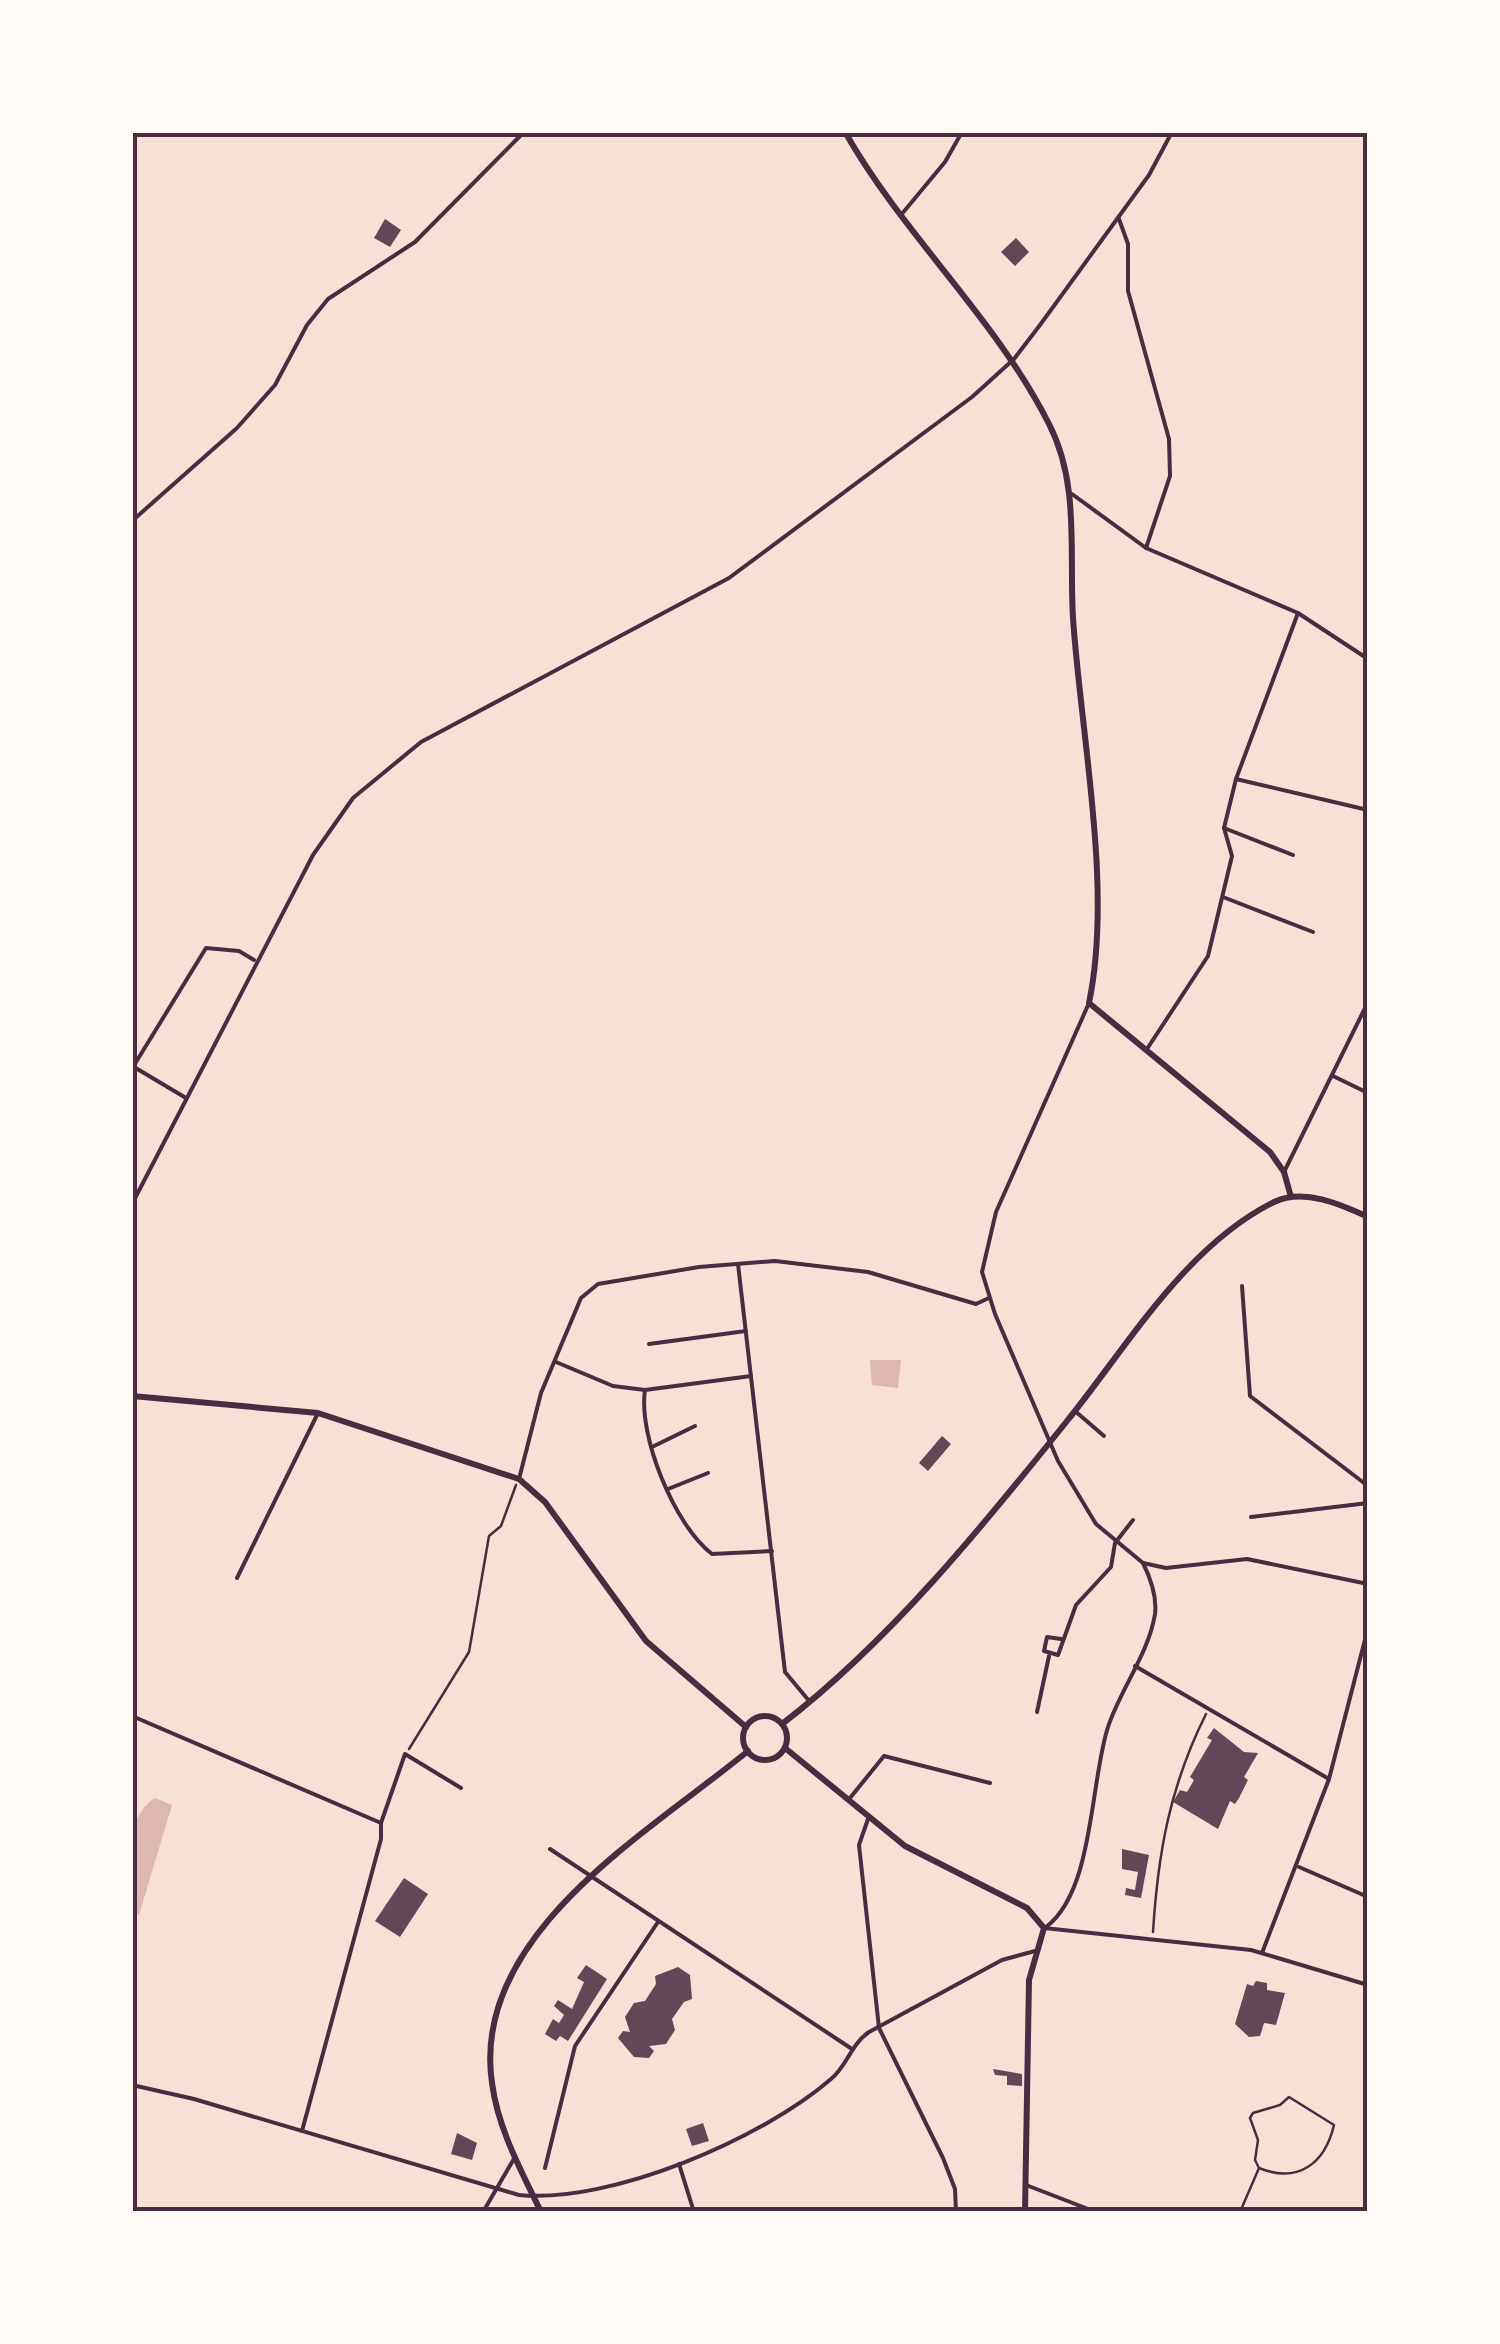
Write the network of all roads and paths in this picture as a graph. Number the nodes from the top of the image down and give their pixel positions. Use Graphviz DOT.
graph roads {
  1 [pos="524,132"];
  2 [pos="845,132"];
  3 [pos="962,132"];
  4 [pos="1172,132"];
  5 [pos="901,215"];
  6 [pos="1119,218"];
  7 [pos="1014,359"];
  8 [pos="1070,493"];
  9 [pos="132,521"];
  10 [pos="1146,548"];
  11 [pos="1298,613"];
  12 [pos="1368,659"];
  13 [pos="1236,779"];
  14 [pos="1368,810"];
  15 [pos="1224,828"];
  16 [pos="1293,856"];
  17 [pos="1224,897"];
  18 [pos="1313,932"];
  19 [pos="256,962"];
  20 [pos="1368,1002"];
  21 [pos="1088,1004"];
  22 [pos="1147,1049"];
  23 [pos="133,1066"];
  24 [pos="1334,1076"];
  25 [pos="1368,1093"];
  26 [pos="186,1098"];
  27 [pos="1284,1172"];
  28 [pos="1291,1197"];
  29 [pos="132,1204"];
  30 [pos="1368,1217"];
  31 [pos="738,1262"];
  32 [pos="1242,1286"];
  33 [pos="989,1298"];
  34 [pos="746,1332"];
  35 [pos="649,1344"];
  36 [pos="555,1362"];
  37 [pos="751,1376"];
  38 [pos="645,1390"];
  39 [pos="132,1396"];
  40 [pos="1075,1411"];
  41 [pos="318,1413"];
  42 [pos="695,1426"];
  43 [pos="1104,1436"];
  44 [pos="1050,1442"];
  45 [pos="652,1447"];
  46 [pos="708,1473"];
  47 [pos="519,1478"];
  48 [pos="1368,1486"];
  49 [pos="668,1489"];
  50 [pos="1368,1503"];
  51 [pos="1252,1516"];
  52 [pos="1133,1520"];
  53 [pos="1115,1543"];
  54 [pos="772,1551"];
  55 [pos="1144,1563"];
  56 [pos="237,1578"];
  57 [pos="1368,1584"];
  58 [pos="1368,1628"];
  59 [pos="1061,1639"];
  60 [pos="1050,1656"];
  61 [pos="1135,1666"];
  62 [pos="810,1702"];
  63 [pos="1209,1708"];
  64 [pos="1036,1712"];
  65 [pos="132,1716"];
  66 [pos="782,1724"];
  67 [pos="746,1727"];
  68 [pos="785,1748"];
  69 [pos="748,1752"];
  70 [pos="406,1754"];
  71 [pos="1329,1780"];
  72 [pos="990,1783"];
  73 [pos="461,1788"];
  74 [pos="847,1802"];
  75 [pos="868,1819"];
  76 [pos="382,1823"];
  77 [pos="550,1849"];
  78 [pos="1297,1866"];
  79 [pos="592,1876"];
  80 [pos="1368,1897"];
  81 [pos="658,1922"];
  82 [pos="1044,1928"];
  83 [pos="1152,1938"];
  84 [pos="1035,1951"];
  85 [pos="1262,1953"];
  86 [pos="1368,1985"];
  87 [pos="880,2028"];
  88 [pos="852,2049"];
  89 [pos="132,2085"];
  90 [pos="302,2131"];
  91 [pos="515,2157"];
  92 [pos="679,2164"];
  93 [pos="545,2168"];
  94 [pos="1259,2168"];
  95 [pos="495,2185"];
  96 [pos="1026,2185"];
  97 [pos="534,2196"];
  98 [pos="483,2212"];
  99 [pos="541,2212"];
  100 [pos="694,2212"];
  101 [pos="956,2212"];
  102 [pos="1025,2212"];
  103 [pos="1096,2212"];
  104 [pos="1240,2212"];
  1 -- 9 [label="street"];
  2 -- 5 [label="main road"];
  3 -- 5 [label="street"];
  4 -- 6 [label="street"];
  5 -- 7 [label="main road"];
  6 -- 7 [label="street"];
  6 -- 10 [label="street"];
  7 -- 8 [label="main road"];
  7 -- 19 [label="street"];
  8 -- 10 [label="street"];
  8 -- 21 [label="main road"];
  10 -- 11 [label="street"];
  11 -- 12 [label="street"];
  11 -- 13 [label="street"];
  13 -- 14 [label="street"];
  13 -- 15 [label="street"];
  15 -- 16 [label="street"];
  15 -- 17 [label="street"];
  17 -- 18 [label="street"];
  17 -- 22 [label="street"];
  19 -- 23 [label="street"];
  19 -- 26 [label="street"];
  20 -- 24 [label="street"];
  21 -- 22 [label="main road"];
  21 -- 33 [label="street"];
  22 -- 27 [label="main road"];
  23 -- 26 [label="street"];
  24 -- 25 [label="street"];
  24 -- 27 [label="street"];
  26 -- 29 [label="street"];
  27 -- 28 [label="main road"];
  28 -- 30 [label="main road"];
  28 -- 40 [label="main road"];
  31 -- 33 [label="street"];
  31 -- 34 [label="street"];
  31 -- 36 [label="street"];
  32 -- 48 [label="street"];
  33 -- 44 [label="street"];
  34 -- 35 [label="street"];
  34 -- 37 [label="street"];
  36 -- 38 [label="street"];
  36 -- 47 [label="street"];
  37 -- 38 [label="street"];
  37 -- 54 [label="street"];
  38 -- 45 [label="street"];
  39 -- 41 [label="main road"];
  40 -- 43 [label="street"];
  40 -- 44 [label="main road"];
  41 -- 47 [label="main road"];
  41 -- 56 [label="street"];
  42 -- 45 [label="street"];
  44 -- 53 [label="street"];
  44 -- 62 [label="main road"];
  45 -- 49 [label="street"];
  46 -- 49 [label="street"];
  47 -- 67 [label="main road"];
  47 -- 70 [label="path"];
  49 -- 54 [label="street"];
  50 -- 51 [label="street"];
  52 -- 53 [label="street"];
  53 -- 55 [label="street"];
  53 -- 59 [label="street"];
  54 -- 62 [label="street"];
  55 -- 57 [label="street"];
  55 -- 61 [label="street"];
  58 -- 71 [label="street"];
  59 -- 60 [label="street"];
  59 -- 60 [label="street"];
  60 -- 64 [label="street"];
  61 -- 63 [label="street"];
  61 -- 82 [label="street"];
  62 -- 66 [label="main road"];
  63 -- 71 [label="street"];
  63 -- 83 [label="path"];
  65 -- 76 [label="street"];
  66 -- 67 [label="main road"];
  66 -- 68 [label="main road"];
  67 -- 69 [label="main road"];
  68 -- 69 [label="main road"];
  68 -- 74 [label="main road"];
  69 -- 79 [label="main road"];
  70 -- 73 [label="street"];
  70 -- 76 [label="street"];
  71 -- 78 [label="street"];
  72 -- 74 [label="street"];
  74 -- 75 [label="main road"];
  75 -- 82 [label="main road"];
  75 -- 87 [label="street"];
  76 -- 90 [label="street"];
  77 -- 79 [label="street"];
  78 -- 80 [label="street"];
  78 -- 85 [label="street"];
  79 -- 81 [label="street"];
  79 -- 91 [label="main road"];
  81 -- 88 [label="street"];
  81 -- 93 [label="street"];
  82 -- 83 [label="street"];
  82 -- 84 [label="main road"];
  83 -- 85 [label="street"];
  84 -- 87 [label="street"];
  84 -- 96 [label="main road"];
  85 -- 86 [label="street"];
  87 -- 88 [label="street"];
  87 -- 101 [label="street"];
  88 -- 92 [label="street"];
  89 -- 90 [label="street"];
  90 -- 95 [label="street"];
  91 -- 95 [label="street"];
  91 -- 97 [label="main road"];
  92 -- 97 [label="street"];
  92 -- 100 [label="street"];
  94 -- 94 [label="path"];
  94 -- 104 [label="path"];
  95 -- 97 [label="street"];
  95 -- 98 [label="street"];
  96 -- 102 [label="main road"];
  96 -- 103 [label="street"];
  97 -- 99 [label="main road"];
}
